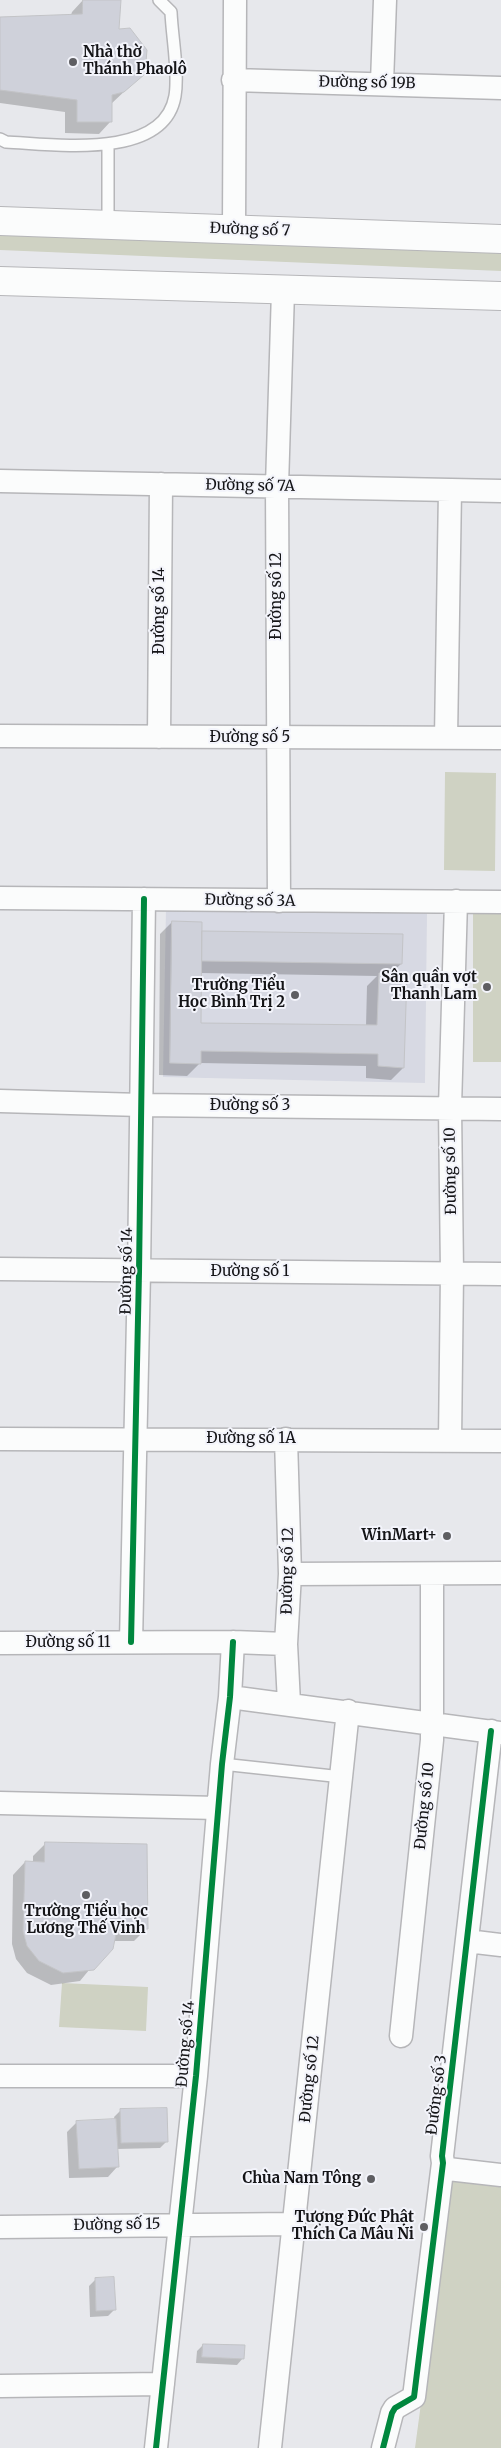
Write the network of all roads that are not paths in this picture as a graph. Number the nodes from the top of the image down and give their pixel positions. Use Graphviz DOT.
graph roads {
  1 [pos="159,0"];
  2 [pos="234,0"];
  3 [pos="385,0"];
  4 [pos="233,80"];
  5 [pos="382,83"];
  6 [pos="501,88"];
  7 [pos="0,139"];
  8 [pos="108,145"];
  9 [pos="0,221"];
  10 [pos="108,226"];
  11 [pos="234,229"];
  12 [pos="501,239"];
  13 [pos="0,281"];
  14 [pos="283,291"];
  15 [pos="501,296"];
  16 [pos="0,481"];
  17 [pos="161,484"];
  18 [pos="277,486"];
  19 [pos="450,490"];
  20 [pos="501,490"];
  21 [pos="0,736"];
  22 [pos="159,737"];
  23 [pos="278,738"];
  24 [pos="446,738"];
  25 [pos="501,738"];
  26 [pos="0,898"];
  27 [pos="144,899"];
  28 [pos="279,901"];
  29 [pos="456,901"];
  30 [pos="501,902"];
  31 [pos="0,1101"];
  32 [pos="141,1106"];
  33 [pos="450,1107"];
  34 [pos="501,1109"];
  35 [pos="0,1269"];
  36 [pos="139,1272"];
  37 [pos="452,1273"];
  38 [pos="501,1274"];
  39 [pos="0,1439"];
  40 [pos="136,1439"];
  41 [pos="286,1439"];
  42 [pos="450,1441"];
  43 [pos="501,1441"];
  44 [pos="501,1573"];
  45 [pos="290,1574"];
  46 [pos="432,1574"];
  47 [pos="131,1642"];
  48 [pos="233,1642"];
  49 [pos="0,1643"];
  50 [pos="286,1644"];
  51 [pos="230,1697"];
  52 [pos="289,1703"];
  53 [pos="348,1711"];
  54 [pos="432,1722"];
  55 [pos="496,1732"];
  56 [pos="222,1764"];
  57 [pos="342,1776"];
  58 [pos="0,1803"];
  59 [pos="218,1808"];
  60 [pos="467,1941"];
  61 [pos="501,1945"];
  62 [pos="401,2036"];
  63 [pos="0,2076"];
  64 [pos="196,2076"];
  65 [pos="443,2163"];
  66 [pos="501,2175"];
  67 [pos="179,2224"];
  68 [pos="294,2224"];
  69 [pos="0,2227"];
  70 [pos="163,2384"];
  71 [pos="0,2386"];
  72 [pos="156,2448"];
  73 [pos="270,2448"];
  74 [pos="383,2448"];
  1 -- 8 [label="lane"];
  2 -- 4 [label="street"];
  3 -- 5 [label="street"];
  4 -- 5 [label="street, Đường số 19B"];
  4 -- 11 [label="street"];
  5 -- 6 [label="street, Đường số 19B"];
  7 -- 8 [label="lane"];
  8 -- 10 [label="lane"];
  9 -- 10 [label="main road, Đường số 7"];
  10 -- 11 [label="main road, Đường số 7"];
  11 -- 12 [label="main road, Đường số 7"];
  13 -- 14 [label="main road"];
  14 -- 15 [label="main road"];
  14 -- 18 [label="street, Đường số 12"];
  16 -- 17 [label="street, Đường số 7A"];
  17 -- 18 [label="street, Đường số 7A"];
  17 -- 22 [label="street, Đường số 14"];
  18 -- 19 [label="street, Đường số 7A"];
  18 -- 23 [label="street, Đường số 12"];
  19 -- 20 [label="street, Đường số 7A"];
  19 -- 24 [label="street"];
  21 -- 22 [label="street, Đường số 5"];
  22 -- 23 [label="street, Đường số 5"];
  23 -- 24 [label="street, Đường số 5"];
  23 -- 28 [label="street, Đường số 12"];
  24 -- 25 [label="street, Đường số 5"];
  26 -- 27 [label="street, Đường số 3A"];
  27 -- 28 [label="street, Đường số 3A"];
  27 -- 32 [label="street, Đường số 14"];
  28 -- 29 [label="street, Đường số 3A"];
  29 -- 30 [label="street, Đường số 3A"];
  29 -- 33 [label="street, Đường số 10"];
  31 -- 32 [label="street, Đường số 3"];
  32 -- 33 [label="street, Đường số 3"];
  32 -- 36 [label="street, Đường số 14"];
  33 -- 34 [label="street, Đường số 3"];
  33 -- 37 [label="street, Đường số 10"];
  35 -- 36 [label="street, Đường số 1"];
  36 -- 37 [label="street, Đường số 1"];
  36 -- 40 [label="street, Đường số 14"];
  37 -- 38 [label="street, Đường số 1"];
  37 -- 42 [label="street, Đường số 10"];
  39 -- 40 [label="street, Đường số 1A"];
  40 -- 41 [label="street, Đường số 1A"];
  40 -- 47 [label="street, Đường số 14"];
  41 -- 42 [label="street, Đường số 1A"];
  41 -- 45 [label="street, Đường số 12"];
  42 -- 43 [label="street, Đường số 1A"];
  44 -- 46 [label="street"];
  45 -- 46 [label="street"];
  45 -- 50 [label="street, Đường số 12"];
  46 -- 54 [label="street, Đường số 10"];
  47 -- 48 [label="street, Đường số 11"];
  47 -- 49 [label="street, Đường số 11"];
  48 -- 50 [label="street, Đường số 11"];
  48 -- 51 [label="street, Đường số 14"];
  50 -- 52 [label="street, Đường số 12"];
  51 -- 52 [label="street"];
  51 -- 56 [label="street, Đường số 14"];
  52 -- 53 [label="street"];
  53 -- 54 [label="street"];
  53 -- 57 [label="street, Đường số 12"];
  54 -- 55 [label="street"];
  54 -- 62 [label="street, Đường số 10"];
  55 -- 60 [label="street, Đường số 3"];
  56 -- 57 [label="lane"];
  56 -- 59 [label="street, Đường số 14"];
  57 -- 68 [label="street, Đường số 12"];
  58 -- 59 [label="street"];
  59 -- 64 [label="street, Đường số 14"];
  60 -- 61 [label="street"];
  60 -- 65 [label="street, Đường số 3"];
  63 -- 64 [label="street"];
  64 -- 67 [label="street, Đường số 14"];
  65 -- 66 [label="street"];
  65 -- 74 [label="street, Đường số 3"];
  67 -- 68 [label="street, Đường số 15"];
  67 -- 69 [label="street, Đường số 15"];
  67 -- 70 [label="street, Đường số 14"];
  68 -- 73 [label="street, Đường số 12"];
  70 -- 71 [label="street"];
  70 -- 72 [label="street, Đường số 14"];
}
